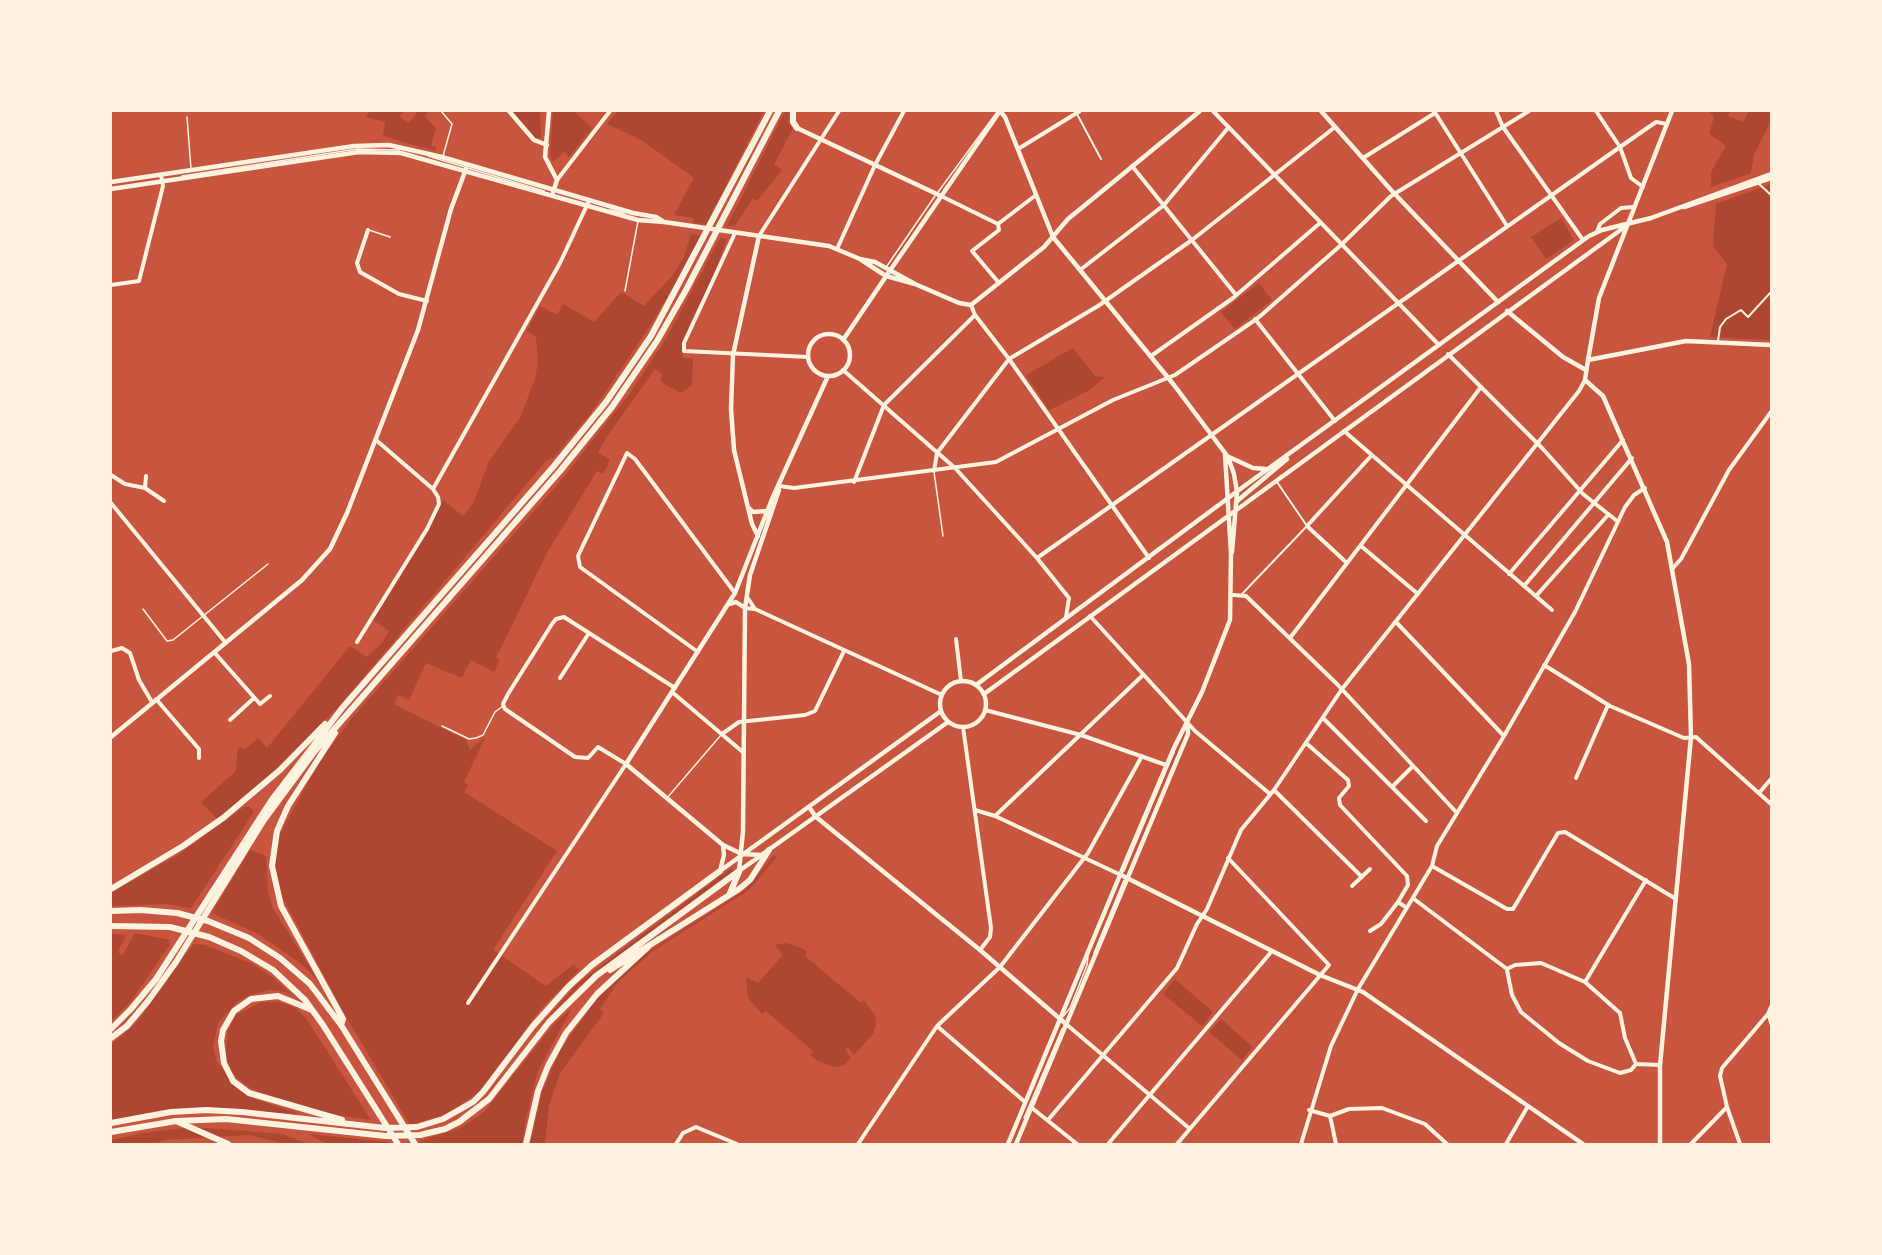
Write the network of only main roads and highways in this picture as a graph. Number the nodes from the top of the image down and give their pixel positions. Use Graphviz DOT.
graph roads {
  1 [pos="509,111"];
  2 [pos="549,111"];
  3 [pos="770,111"];
  4 [pos="779,111"];
  5 [pos="793,111"];
  6 [pos="999,111"];
  7 [pos="1200,111"];
  8 [pos="1321,111"];
  9 [pos="1672,111"];
  10 [pos="797,128"];
  11 [pos="547,145"];
  12 [pos="466,168"];
  13 [pos="1771,176"];
  14 [pos="111,182"];
  15 [pos="111,189"];
  16 [pos="554,189"];
  17 [pos="939,195"];
  18 [pos="552,197"];
  19 [pos="1681,207"];
  20 [pos="664,222"];
  21 [pos="1628,224"];
  22 [pos="759,236"];
  23 [pos="1053,237"];
  24 [pos="860,259"];
  25 [pos="888,268"];
  26 [pos="886,276"];
  27 [pos="915,284"];
  28 [pos="1498,302"];
  29 [pos="1506,311"];
  30 [pos="1470,323"];
  31 [pos="1477,333"];
  32 [pos="843,340"];
  33 [pos="1771,345"];
  34 [pos="1588,360"];
  35 [pos="1586,370"];
  36 [pos="828,376"];
  37 [pos="1320,432"];
  38 [pos="1327,442"];
  39 [pos="1291,453"];
  40 [pos="1226,455"];
  41 [pos="1268,469"];
  42 [pos="779,486"];
  43 [pos="1237,492"];
  44 [pos="1228,498"];
  45 [pos="1237,501"];
  46 [pos="749,508"];
  47 [pos="774,508"];
  48 [pos="1237,508"];
  49 [pos="767,512"];
  50 [pos="1228,514"];
  51 [pos="758,536"];
  52 [pos="757,554"];
  53 [pos="1232,554"];
  54 [pos="747,567"];
  55 [pos="735,593"];
  56 [pos="729,604"];
  57 [pos="745,608"];
  58 [pos="976,685"];
  59 [pos="984,694"];
  60 [pos="363,696"];
  61 [pos="343,707"];
  62 [pos="941,711"];
  63 [pos="948,722"];
  64 [pos="1188,724"];
  65 [pos="111,737"];
  66 [pos="809,807"];
  67 [pos="816,817"];
  68 [pos="723,845"];
  69 [pos="769,850"];
  70 [pos="742,855"];
  71 [pos="762,855"];
  72 [pos="720,871"];
  73 [pos="739,871"];
  74 [pos="1124,876"];
  75 [pos="111,889"];
  76 [pos="726,898"];
  77 [pos="111,911"];
  78 [pos="111,926"];
  79 [pos="648,947"];
  80 [pos="596,976"];
  81 [pos="312,1010"];
  82 [pos="1061,1019"];
  83 [pos="1066,1024"];
  84 [pos="341,1025"];
  85 [pos="111,1029"];
  86 [pos="111,1038"];
  87 [pos="176,1121"];
  88 [pos="111,1123"];
  89 [pos="369,1126"];
  90 [pos="111,1132"];
  91 [pos="1010,1142"];
  92 [pos="228,1144"];
  93 [pos="398,1144"];
  94 [pos="415,1144"];
  95 [pos="526,1144"];
  96 [pos="1016,1144"];
  97 [pos="1583,1144"];
  98 [pos="1660,1144"];
  1 -- 11 [label="main road"];
  2 -- 11 [label="main road"];
  3 -- 61 [label="highway"];
  4 -- 60 [label="highway"];
  5 -- 10 [label="highway"];
  6 -- 17 [label="main road"];
  6 -- 23 [label="main road"];
  7 -- 23 [label="main road"];
  8 -- 28 [label="main road"];
  9 -- 21 [label="main road"];
  10 -- 17 [label="main road"];
  11 -- 16 [label="main road"];
  12 -- 14 [label="main road"];
  12 -- 15 [label="main road"];
  12 -- 16 [label="main road"];
  12 -- 18 [label="main road"];
  12 -- 65 [label="main road"];
  13 -- 19 [label="main road"];
  13 -- 19 [label="main road"];
  16 -- 18 [label="main road"];
  16 -- 20 [label="main road"];
  17 -- 25 [label="main road"];
  18 -- 20 [label="main road"];
  19 -- 21 [label="main road"];
  20 -- 22 [label="main road"];
  21 -- 28 [label="main road"];
  21 -- 29 [label="main road"];
  21 -- 34 [label="main road"];
  22 -- 24 [label="main road"];
  22 -- 46 [label="main road"];
  23 -- 27 [label="main road"];
  23 -- 40 [label="main road"];
  24 -- 25 [label="main road"];
  24 -- 26 [label="main road"];
  25 -- 26 [label="main road"];
  25 -- 27 [label="main road"];
  26 -- 27 [label="main road"];
  26 -- 32 [label="main road"];
  28 -- 30 [label="main road"];
  29 -- 31 [label="main road"];
  29 -- 35 [label="main road"];
  30 -- 31 [label="main road"];
  30 -- 37 [label="main road"];
  31 -- 38 [label="main road"];
  32 -- 36 [label="main road"];
  32 -- 36 [label="main road"];
  33 -- 34 [label="main road"];
  34 -- 35 [label="main road"];
  35 -- 98 [label="main road"];
  36 -- 42 [label="main road"];
  37 -- 38 [label="main road"];
  37 -- 39 [label="main road"];
  38 -- 48 [label="main road"];
  39 -- 41 [label="main road"];
  39 -- 45 [label="main road"];
  40 -- 41 [label="main road"];
  40 -- 43 [label="main road"];
  40 -- 44 [label="main road"];
  41 -- 43 [label="main road"];
  42 -- 47 [label="main road"];
  42 -- 49 [label="main road"];
  43 -- 44 [label="main road"];
  43 -- 45 [label="main road"];
  44 -- 50 [label="main road"];
  44 -- 58 [label="main road"];
  45 -- 48 [label="main road"];
  45 -- 50 [label="main road"];
  46 -- 49 [label="main road"];
  46 -- 51 [label="main road"];
  47 -- 49 [label="main road"];
  47 -- 52 [label="main road"];
  48 -- 50 [label="main road"];
  48 -- 53 [label="main road"];
  49 -- 51 [label="main road"];
  50 -- 53 [label="main road"];
  50 -- 59 [label="main road"];
  51 -- 54 [label="main road"];
  52 -- 54 [label="main road"];
  52 -- 57 [label="main road"];
  53 -- 64 [label="main road"];
  54 -- 55 [label="main road"];
  55 -- 56 [label="main road"];
  55 -- 57 [label="main road"];
  56 -- 57 [label="main road"];
  56 -- 68 [label="main road"];
  57 -- 70 [label="main road"];
  58 -- 59 [label="main road"];
  58 -- 62 [label="main road"];
  59 -- 63 [label="main road"];
  60 -- 84 [label="highway"];
  60 -- 86 [label="highway"];
  61 -- 75 [label="highway"];
  61 -- 85 [label="highway"];
  62 -- 63 [label="main road"];
  62 -- 66 [label="main road"];
  63 -- 67 [label="main road"];
  64 -- 74 [label="main road"];
  64 -- 74 [label="main road"];
  66 -- 67 [label="main road"];
  66 -- 70 [label="main road"];
  67 -- 69 [label="main road"];
  67 -- 82 [label="main road"];
  68 -- 70 [label="main road"];
  68 -- 72 [label="main road"];
  69 -- 71 [label="main road"];
  69 -- 76 [label="highway"];
  70 -- 71 [label="main road"];
  70 -- 72 [label="main road"];
  70 -- 73 [label="main road"];
  71 -- 73 [label="main road"];
  72 -- 89 [label="highway"];
  73 -- 76 [label="highway"];
  73 -- 80 [label="highway"];
  74 -- 82 [label="main road"];
  74 -- 83 [label="main road"];
  74 -- 97 [label="main road"];
  76 -- 79 [label="highway"];
  77 -- 84 [label="highway"];
  78 -- 81 [label="highway"];
  79 -- 80 [label="highway"];
  79 -- 95 [label="highway"];
  80 -- 87 [label="highway"];
  81 -- 89 [label="highway"];
  81 -- 93 [label="highway"];
  82 -- 83 [label="main road"];
  82 -- 91 [label="main road"];
  83 -- 96 [label="main road"];
  84 -- 94 [label="highway"];
  87 -- 90 [label="highway"];
  87 -- 92 [label="highway"];
  88 -- 89 [label="highway"];
}
